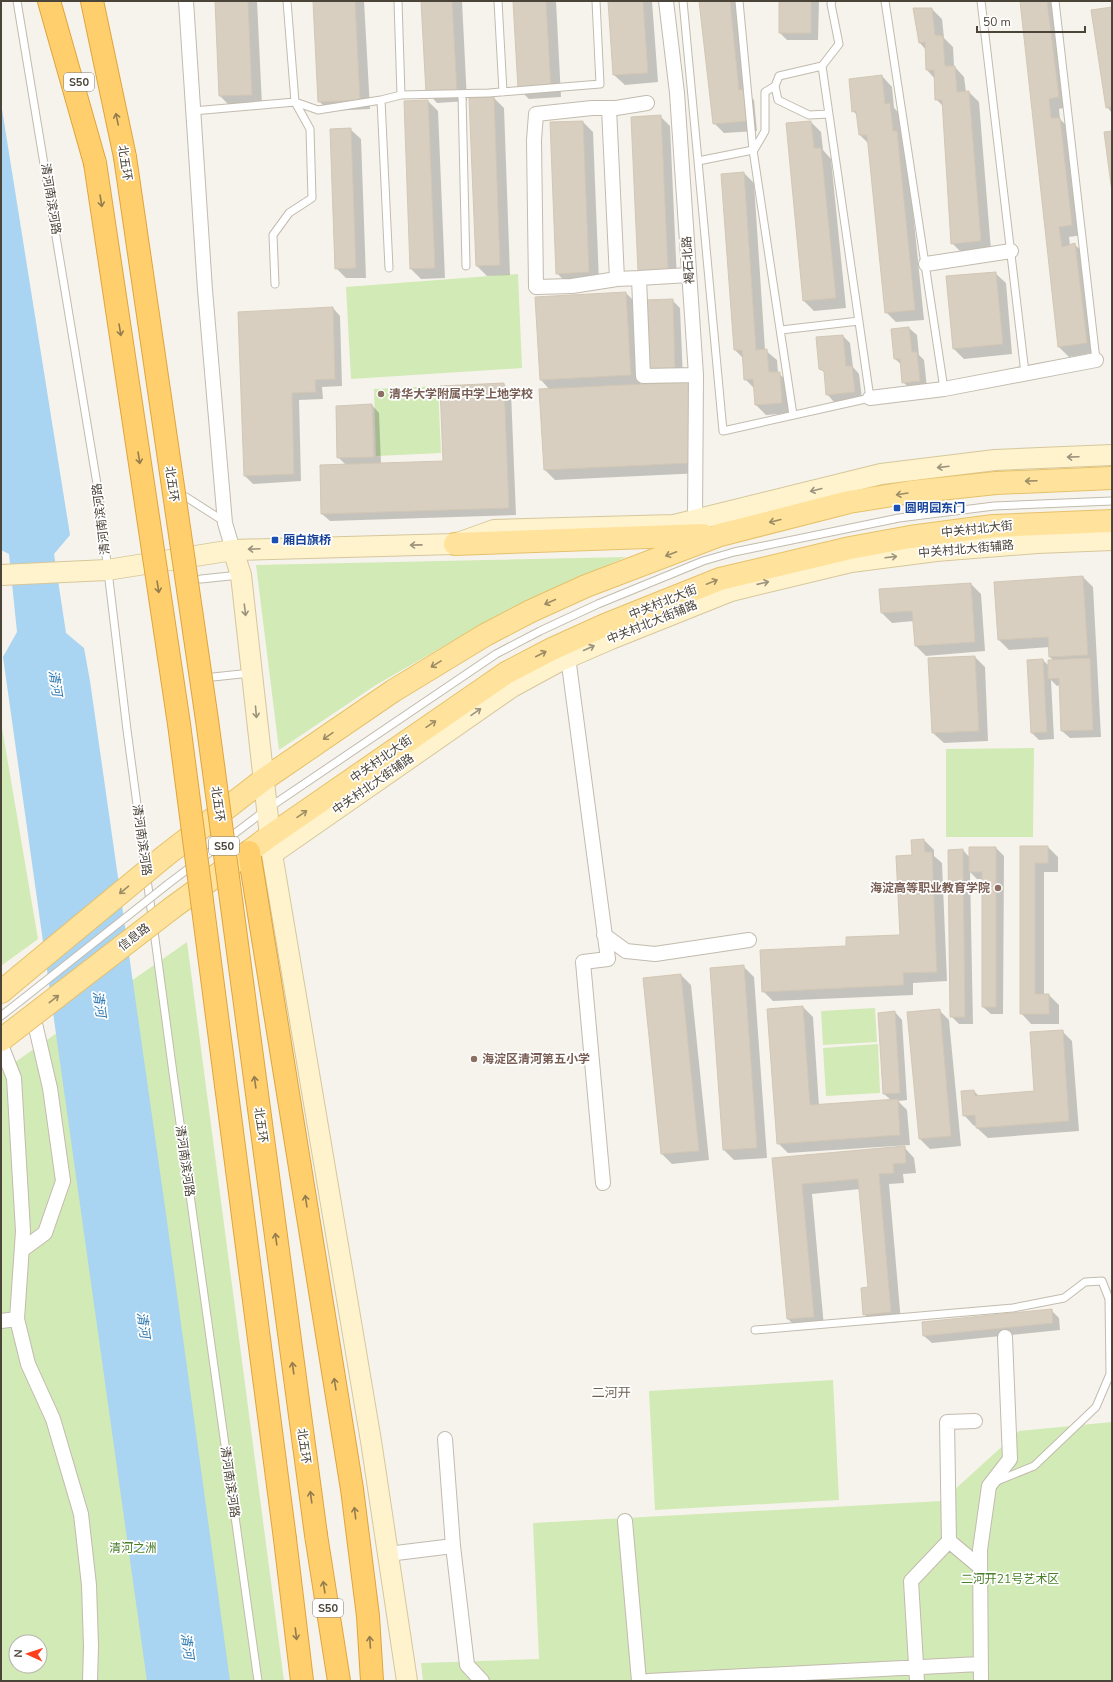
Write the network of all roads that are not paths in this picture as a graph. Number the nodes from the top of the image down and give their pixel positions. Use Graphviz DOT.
graph roads {
  1 [pos="17,1"];
  2 [pos="49,1"];
  3 [pos="64,1"];
  4 [pos="92,1"];
  5 [pos="186,1"];
  6 [pos="288,1"];
  7 [pos="398,1"];
  8 [pos="498,1"];
  9 [pos="596,1"];
  10 [pos="666,1"];
  11 [pos="683,1"];
  12 [pos="739,1"];
  13 [pos="832,1"];
  14 [pos="885,1"];
  15 [pos="981,1"];
  16 [pos="1055,1"];
  17 [pos="822,66"];
  18 [pos="775,86"];
  19 [pos="503,92"];
  20 [pos="462,94"];
  21 [pos="401,95"];
  22 [pos="381,100"];
  23 [pos="295,102"];
  24 [pos="647,103"];
  25 [pos="609,108"];
  26 [pos="193,111"];
  27 [pos="829,114"];
  28 [pos="754,150"];
  29 [pos="698,161"];
  30 [pos="95,163"];
  31 [pos="1011,251"];
  32 [pos="926,264"];
  33 [pos="466,266"];
  34 [pos="389,268"];
  35 [pos="689,275"];
  36 [pos="639,278"];
  37 [pos="617,279"];
  38 [pos="275,284"];
  39 [pos="859,321"];
  40 [pos="781,330"];
  41 [pos="1096,360"];
  42 [pos="1025,374"];
  43 [pos="696,375"];
  44 [pos="944,389"];
  45 [pos="870,398"];
  46 [pos="794,415"];
  47 [pos="1112,456"];
  48 [pos="1112,478"];
  49 [pos="186,497"];
  50 [pos="1112,501"];
  51 [pos="695,520"];
  52 [pos="1112,521"];
  53 [pos="225,523"];
  54 [pos="720,535"];
  55 [pos="1112,540"];
  56 [pos="455,544"];
  57 [pos="233,550"];
  58 [pos="107,570"];
  59 [pos="1,575"];
  60 [pos="241,575"];
  61 [pos="201,579"];
  62 [pos="568,657"];
  63 [pos="252,673"];
  64 [pos="213,677"];
  65 [pos="263,780"];
  66 [pos="267,809"];
  67 [pos="271,845"];
  68 [pos="249,852"];
  69 [pos="604,935"];
  70 [pos="749,940"];
  71 [pos="19,1008"];
  72 [pos="1,1016"];
  73 [pos="1,1040"];
  74 [pos="1,1045"];
  75 [pos="603,1183"];
  76 [pos="22,1250"];
  77 [pos="17,1319"];
  78 [pos="1,1321"];
  79 [pos="755,1330"];
  80 [pos="1005,1337"];
  81 [pos="976,1421"];
  82 [pos="446,1439"];
  83 [pos="991,1483"];
  84 [pos="625,1521"];
  85 [pos="950,1541"];
  86 [pos="453,1546"];
  87 [pos="388,1554"];
  88 [pos="980,1567"];
  89 [pos="980,1664"];
  90 [pos="916,1667"];
  91 [pos="90,1681"];
  92 [pos="258,1681"];
  93 [pos="302,1681"];
  94 [pos="339,1681"];
  95 [pos="372,1681"];
  96 [pos="407,1681"];
  97 [pos="482,1681"];
  98 [pos="639,1681"];
  99 [pos="648,1681"];
  100 [pos="917,1681"];
  101 [pos="981,1681"];
  1 -- 58 [label="lane, 清河南滨河路"];
  2 -- 30 [label="highway"];
  3 -- 30 [label="highway, S50"];
  94 -- 4 [label="highway, 北五环 / S50, one-way, bridge"];
  5 -- 26 [label="street"];
  6 -- 23 [label="lane"];
  7 -- 21 [label="lane"];
  8 -- 19 [label="lane"];
  9 -- 19 [label="lane"];
  10 -- 35 [label="street, 褐石北路"];
  11 -- 29 [label="lane"];
  12 -- 28 [label="lane"];
  13 -- 17 [label="lane"];
  14 -- 32 [label="lane"];
  15 -- 31 [label="lane"];
  16 -- 41 [label="lane"];
  17 -- 18 [label="lane"];
  17 -- 27 [label="lane"];
  18 -- 27 [label="lane"];
  18 -- 28 [label="lane"];
  19 -- 20 [label="lane"];
  20 -- 21 [label="lane"];
  20 -- 33 [label="lane"];
  21 -- 22 [label="lane"];
  22 -- 23 [label="lane"];
  22 -- 34 [label="lane"];
  23 -- 26 [label="lane"];
  23 -- 38 [label="lane"];
  24 -- 25 [label="street"];
  25 -- 37 [label="street"];
  25 -- 37 [label="street"];
  26 -- 53 [label="street"];
  27 -- 39 [label="lane"];
  28 -- 29 [label="lane"];
  28 -- 40 [label="lane"];
  29 -- 46 [label="lane"];
  30 -- 93 [label="highway, S50, one-way, bridge"];
  31 -- 32 [label="street"];
  31 -- 42 [label="lane"];
  32 -- 44 [label="lane"];
  35 -- 36 [label="street"];
  35 -- 43 [label="street, 褐石北路"];
  36 -- 37 [label="street"];
  36 -- 43 [label="street"];
  39 -- 40 [label="lane"];
  39 -- 45 [label="lane"];
  40 -- 46 [label="lane"];
  41 -- 42 [label="street"];
  42 -- 44 [label="street"];
  43 -- 51 [label="street, 褐石北路"];
  44 -- 45 [label="street"];
  45 -- 46 [label="lane"];
  47 -- 51 [label="street, one-way"];
  48 -- 54 [label="main road, one-way"];
  49 -- 53 [label="lane"];
  50 -- 66 [label="lane, 中关村北大街"];
  51 -- 56 [label="street"];
  67 -- 52 [label="main road, 中关村北大街, one-way"];
  53 -- 57 [label="street"];
  54 -- 56 [label="main road"];
  54 -- 65 [label="main road, one-way"];
  62 -- 55 [label="street, 中关村北大街辅路, one-way"];
  56 -- 57 [label="street, one-way"];
  57 -- 58 [label="street"];
  57 -- 60 [label="street"];
  58 -- 59 [label="street"];
  58 -- 92 [label="lane, 清河南滨河路"];
  60 -- 61 [label="lane"];
  60 -- 63 [label="street, one-way"];
  67 -- 62 [label="street, 中关村北大街辅路, one-way"];
  62 -- 69 [label="street"];
  63 -- 64 [label="lane"];
  63 -- 65 [label="street, one-way"];
  65 -- 66 [label="street"];
  65 -- 71 [label="main road, 信息路, one-way, bridge"];
  66 -- 67 [label="street"];
  66 -- 71 [label="lane, 信息路, bridge"];
  67 -- 68 [label="main road, 信息路"];
  67 -- 87 [label="street"];
  71 -- 68 [label="main road, 信息路, one-way, bridge"];
  95 -- 68 [label="highway, one-way"];
  69 -- 70 [label="street"];
  69 -- 75 [label="street"];
  71 -- 72 [label="lane, 信息路"];
  71 -- 73 [label="main road, 信息路"];
  71 -- 76 [label="street"];
  74 -- 76 [label="street"];
  76 -- 77 [label="street"];
  77 -- 78 [label="street"];
  77 -- 91 [label="street"];
  79 -- 83 [label="lane"];
  80 -- 83 [label="street"];
  81 -- 85 [label="street"];
  82 -- 86 [label="street"];
  83 -- 88 [label="street"];
  84 -- 98 [label="street"];
  85 -- 88 [label="street"];
  85 -- 90 [label="street"];
  86 -- 87 [label="street"];
  86 -- 97 [label="street"];
  87 -- 96 [label="street"];
  88 -- 89 [label="street"];
  89 -- 90 [label="street"];
  89 -- 101 [label="street"];
  90 -- 99 [label="street"];
  90 -- 100 [label="street"];
}
